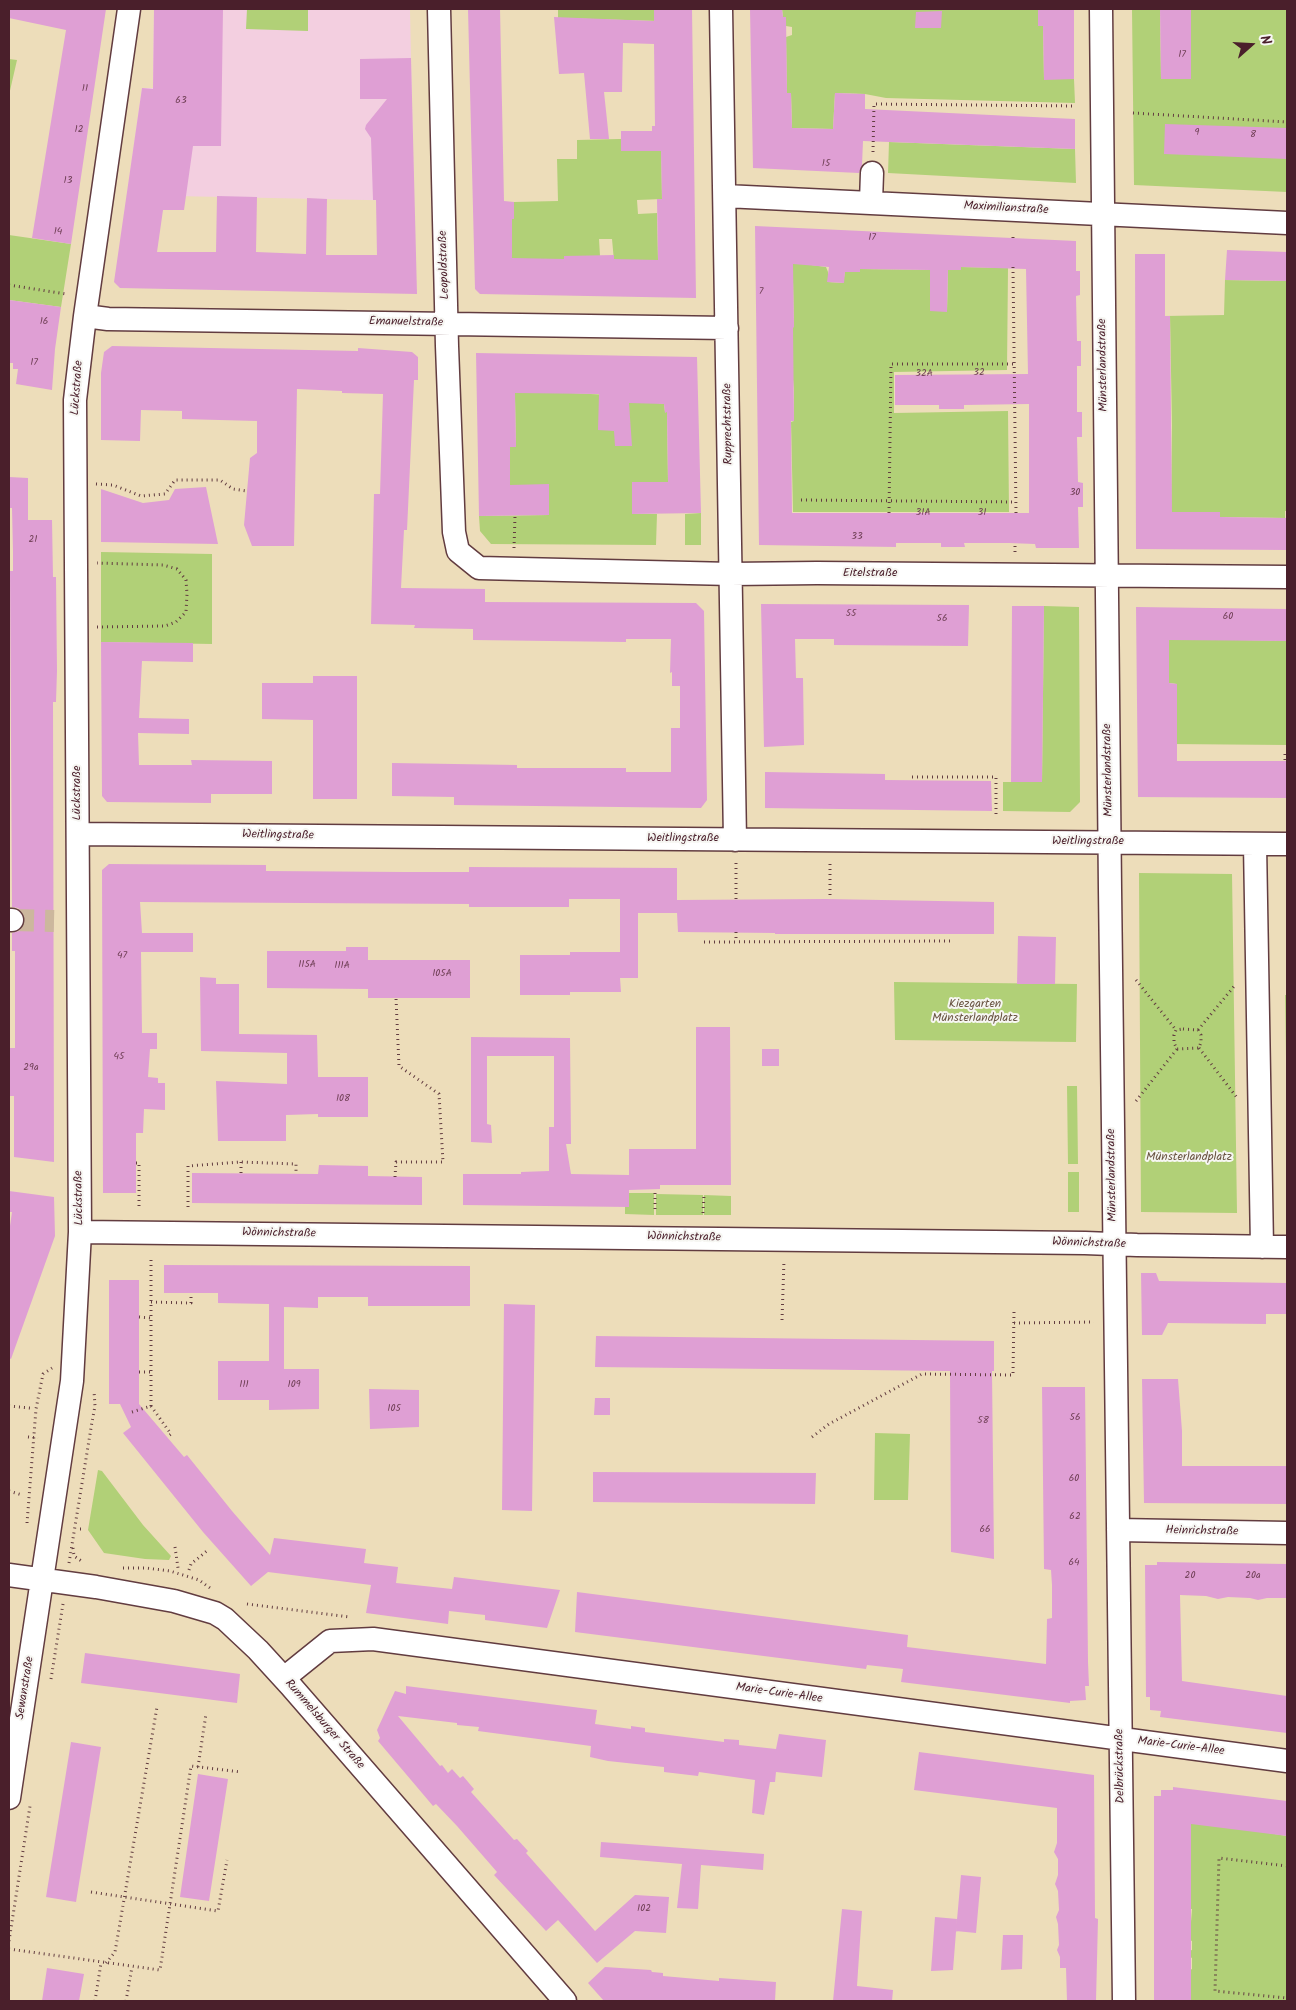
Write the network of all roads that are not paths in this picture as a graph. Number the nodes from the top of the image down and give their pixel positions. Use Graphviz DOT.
graph roads {
  1 [pos="129,9"];
  2 [pos="439,9"];
  3 [pos="722,9"];
  4 [pos="1101,9"];
  5 [pos="872,173"];
  6 [pos="725,196"];
  7 [pos="872,202"];
  8 [pos="1103,214"];
  9 [pos="1287,223"];
  10 [pos="85,316"];
  11 [pos="447,323"];
  12 [pos="727,328"];
  13 [pos="458,551"];
  14 [pos="731,574"];
  15 [pos="1106,576"];
  16 [pos="1287,577"];
  17 [pos="78,834"];
  18 [pos="736,840"];
  19 [pos="1109,842"];
  20 [pos="1255,844"];
  21 [pos="1287,844"];
  22 [pos="80,1232"];
  23 [pos="1114,1244"];
  24 [pos="1262,1247"];
  25 [pos="1287,1247"];
  26 [pos="1118,1530"];
  27 [pos="1287,1533"];
  28 [pos="9,1575"];
  29 [pos="42,1579"];
  30 [pos="284,1678"];
  31 [pos="1122,1740"];
  32 [pos="1287,1761"];
  33 [pos="9,1798"];
  34 [pos="564,2001"];
  35 [pos="1124,2001"];
  1 -- 10 [label="street, Lückstraße"];
  2 -- 11 [label="street, Leopoldstraße"];
  3 -- 6 [label="street, Rupprechtstraße"];
  4 -- 8 [label="street, Münsterlandstraße"];
  5 -- 7 [label="street"];
  6 -- 7 [label="street, Maximilianstraße"];
  6 -- 12 [label="street, Rupprechtstraße"];
  7 -- 8 [label="street, Maximilianstraße"];
  8 -- 9 [label="street, Maximilianstraße"];
  8 -- 15 [label="street, Münsterlandstraße"];
  10 -- 11 [label="street, Emanuelstraße"];
  10 -- 17 [label="street, Lückstraße"];
  11 -- 12 [label="street, Emanuelstraße"];
  11 -- 13 [label="street, Leopoldstraße"];
  12 -- 14 [label="street, Rupprechtstraße"];
  13 -- 14 [label="street, Eitelstraße"];
  14 -- 15 [label="street, Eitelstraße"];
  14 -- 18 [label="street, Rupprechtstraße"];
  15 -- 16 [label="street, Eitelstraße"];
  15 -- 19 [label="street, Münsterlandstraße"];
  17 -- 18 [label="street, Weitlingstraße"];
  17 -- 22 [label="street, Lückstraße"];
  18 -- 19 [label="street, Weitlingstraße"];
  19 -- 20 [label="street, Weitlingstraße"];
  19 -- 23 [label="street, Münsterlandstraße"];
  20 -- 21 [label="street, Weitlingstraße"];
  20 -- 24 [label="street"];
  22 -- 23 [label="street, Wönnichstraße"];
  22 -- 29 [label="street, Lückstraße"];
  23 -- 24 [label="street, Wönnichstraße"];
  23 -- 26 [label="street, Münsterlandstraße"];
  24 -- 25 [label="street, Wönnichstraße"];
  26 -- 27 [label="street, Heinrichstraße"];
  26 -- 31 [label="street, Delbrückstraße"];
  28 -- 29 [label="street, Rummelsburger Straße"];
  29 -- 30 [label="street, Rummelsburger Straße"];
  29 -- 33 [label="street, Sewanstraße"];
  30 -- 31 [label="street, Marie-Curie-Allee"];
  30 -- 34 [label="street, Rummelsburger Straße"];
  31 -- 32 [label="street, Marie-Curie-Allee"];
  31 -- 35 [label="street, Delbrückstraße"];
}
